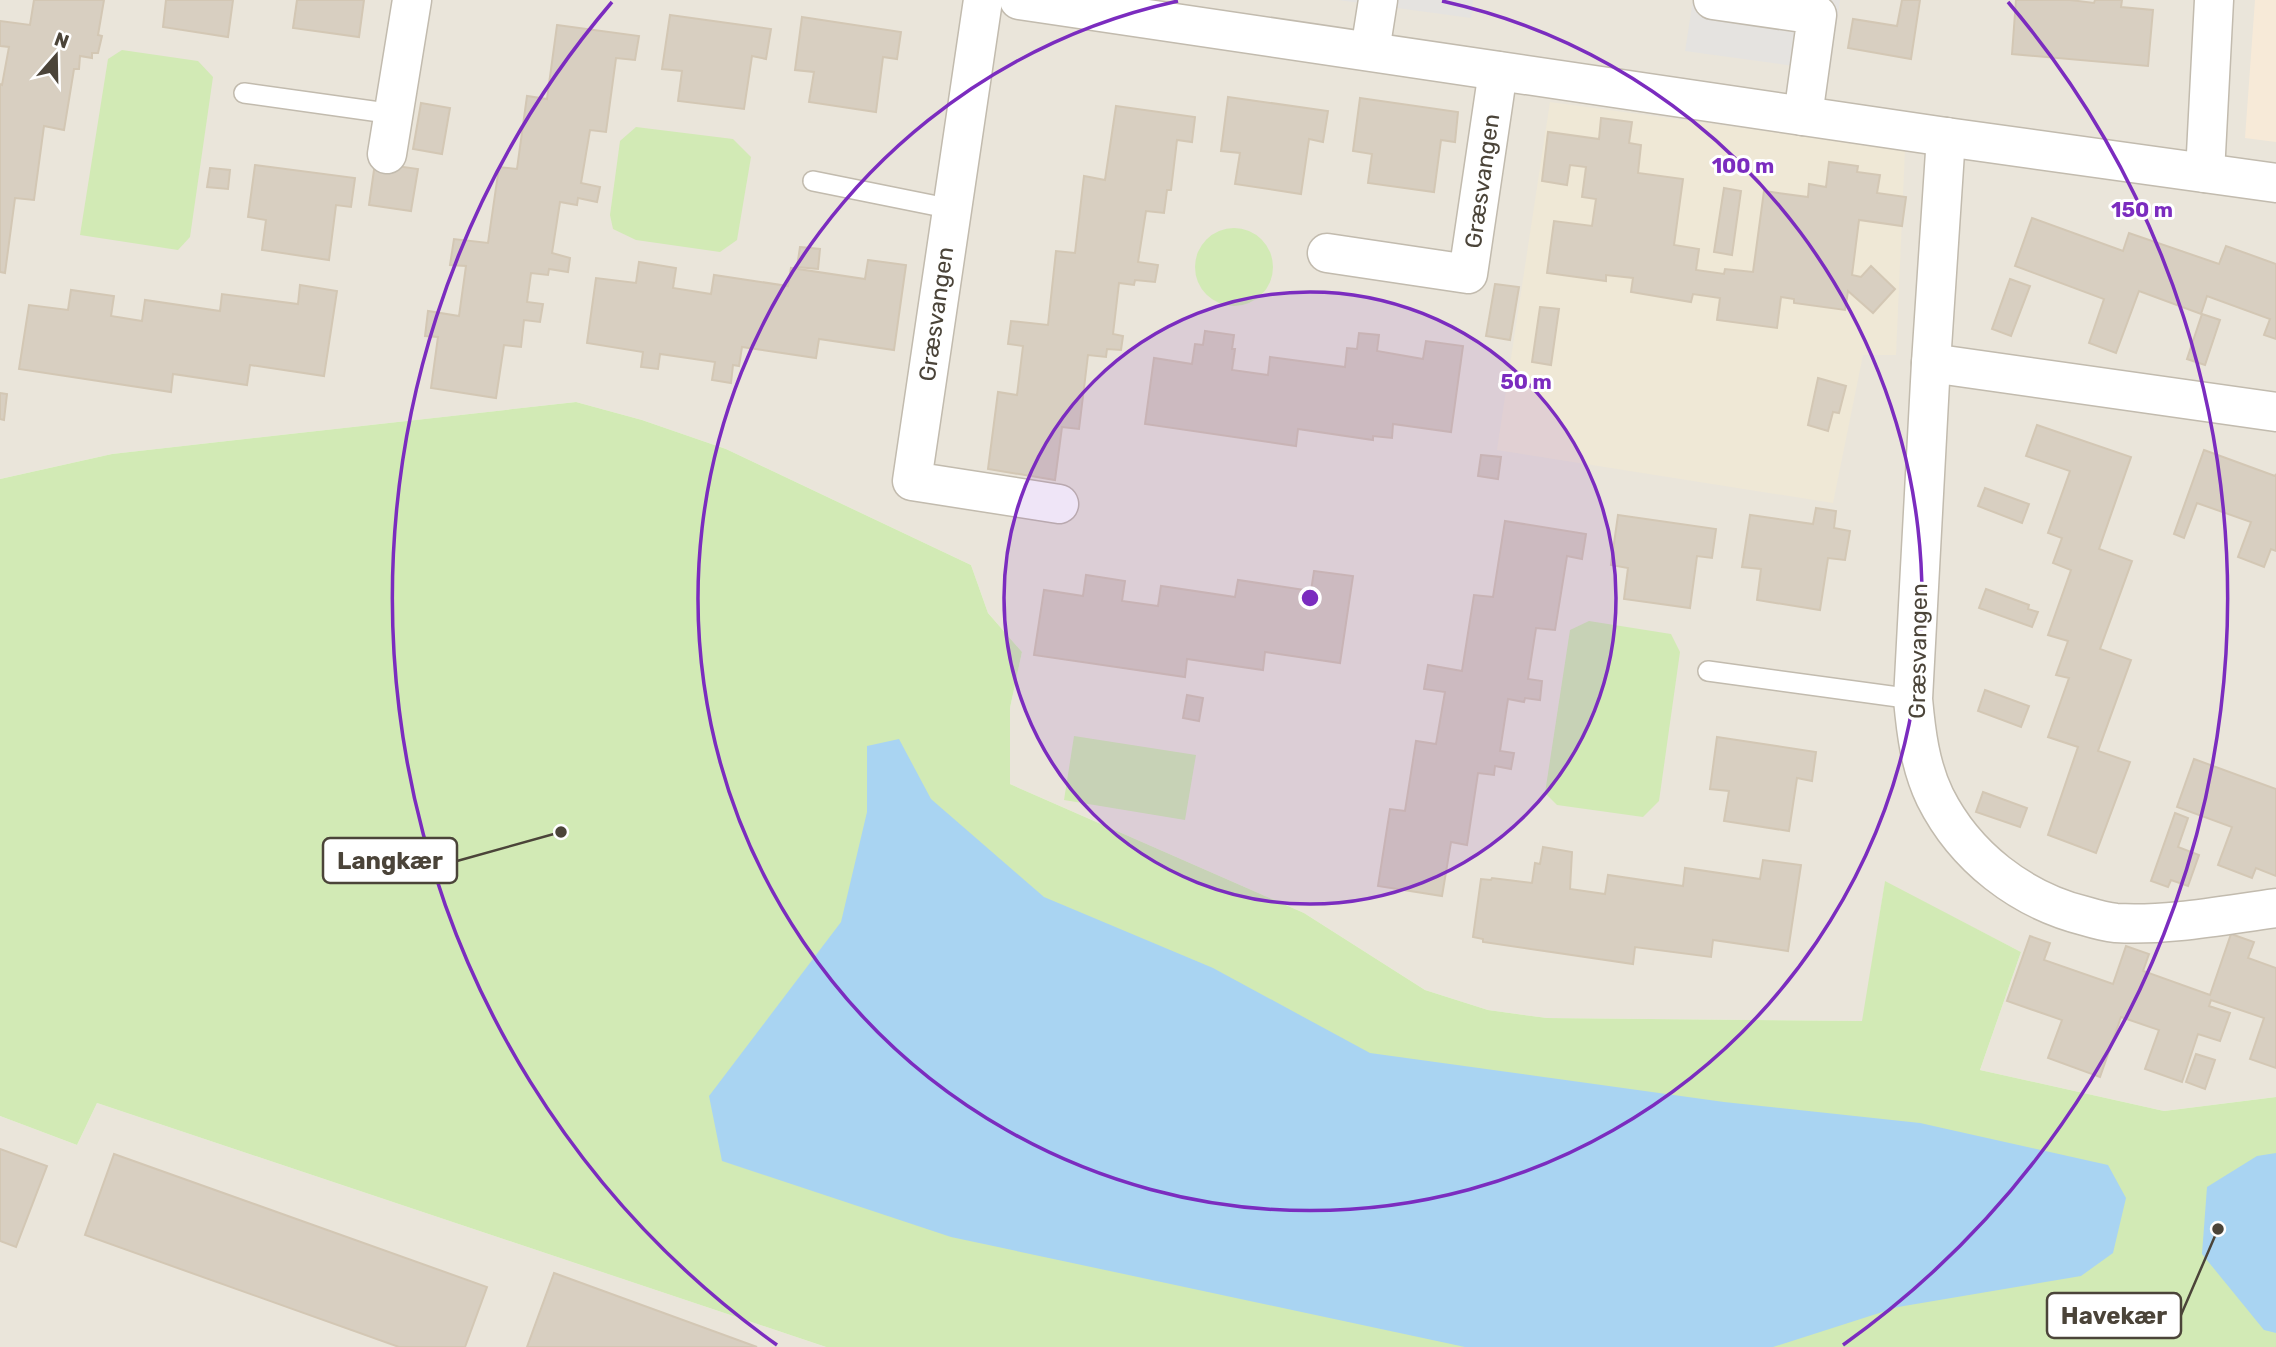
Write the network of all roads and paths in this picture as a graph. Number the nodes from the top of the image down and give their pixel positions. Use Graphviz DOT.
graph roads {
  1 [pos="412,0"];
  2 [pos="983,0"];
  3 [pos="1019,0"];
  4 [pos="1378,0"];
  5 [pos="1713,0"];
  6 [pos="2214,0"];
  7 [pos="1370,51"];
  8 [pos="1498,71"];
  9 [pos="244,93"];
  10 [pos="394,114"];
  11 [pos="1803,116"];
  12 [pos="1946,137"];
  13 [pos="387,154"];
  14 [pos="2206,173"];
  15 [pos="813,181"];
  16 [pos="2276,183"];
  17 [pos="952,209"];
  18 [pos="1326,253"];
  19 [pos="1931,363"];
  20 [pos="2276,412"];
  21 [pos="1059,504"];
  22 [pos="1709,671"];
  23 [pos="1913,699"];
  24 [pos="2276,908"];
  1 -- 10 [label="street"];
  2 -- 17 [label="street, Græsvangen"];
  3 -- 7 [label="street"];
  4 -- 7 [label="street"];
  5 -- 11 [label="street"];
  6 -- 14 [label="street"];
  7 -- 8 [label="street"];
  8 -- 11 [label="street"];
  8 -- 18 [label="street, Græsvangen"];
  9 -- 10 [label="lane"];
  10 -- 13 [label="street"];
  11 -- 12 [label="street"];
  12 -- 14 [label="street"];
  12 -- 19 [label="street, Græsvangen"];
  14 -- 16 [label="street"];
  15 -- 17 [label="lane"];
  17 -- 21 [label="street, Græsvangen"];
  19 -- 20 [label="street"];
  19 -- 23 [label="street, Græsvangen"];
  22 -- 23 [label="lane"];
  23 -- 24 [label="street, Græsvangen"];
}
